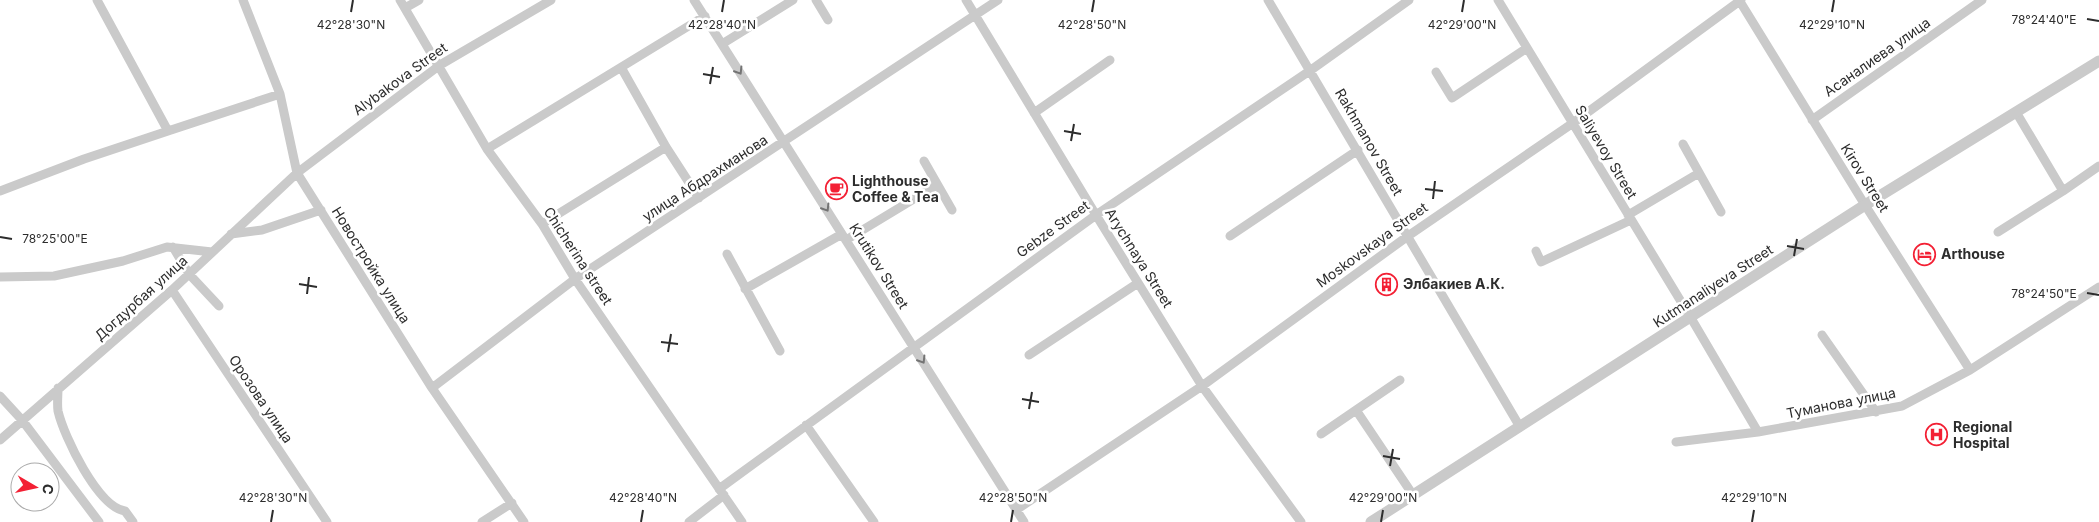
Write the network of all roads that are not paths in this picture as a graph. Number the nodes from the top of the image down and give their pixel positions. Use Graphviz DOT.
graph roads {
  1 [pos="97,0"];
  2 [pos="243,0"];
  3 [pos="419,0"];
  4 [pos="550,0"];
  5 [pos="694,0"];
  6 [pos="793,0"];
  7 [pos="816,0"];
  8 [pos="966,0"];
  9 [pos="998,0"];
  10 [pos="1268,0"];
  11 [pos="1409,0"];
  12 [pos="1498,0"];
  13 [pos="1740,0"];
  14 [pos="1982,0"];
  15 [pos="540,3"];
  16 [pos="403,4"];
  17 [pos="705,16"];
  18 [pos="976,16"];
  19 [pos="828,20"];
  20 [pos="722,44"];
  21 [pos="1527,48"];
  22 [pos="1110,60"];
  23 [pos="2099,61"];
  24 [pos="440,65"];
  25 [pos="622,69"];
  26 [pos="1311,70"];
  27 [pos="1436,72"];
  28 [pos="280,94"];
  29 [pos="2016,112"];
  30 [pos="1034,113"];
  31 [pos="1812,120"];
  32 [pos="1573,123"];
  33 [pos="168,131"];
  34 [pos="785,143"];
  35 [pos="1683,144"];
  36 [pos="666,147"];
  37 [pos="487,149"];
  38 [pos="1358,150"];
  39 [pos="924,160"];
  40 [pos="2099,166"];
  41 [pos="298,173"];
  42 [pos="1699,173"];
  43 [pos="937,185"];
  44 [pos="0,190"];
  45 [pos="2063,191"];
  46 [pos="699,198"];
  47 [pos="1865,205"];
  48 [pos="321,210"];
  49 [pos="952,210"];
  50 [pos="1721,212"];
  51 [pos="1096,215"];
  52 [pos="1630,217"];
  53 [pos="542,224"];
  54 [pos="1998,232"];
  55 [pos="231,234"];
  56 [pos="1230,236"];
  57 [pos="1408,236"];
  58 [pos="844,237"];
  59 [pos="173,247"];
  60 [pos="1536,251"];
  61 [pos="212,252"];
  62 [pos="727,254"];
  63 [pos="189,274"];
  64 [pos="0,277"];
  65 [pos="575,279"];
  66 [pos="1138,283"];
  67 [pos="2099,287"];
  68 [pos="745,289"];
  69 [pos="172,290"];
  70 [pos="219,306"];
  71 [pos="1691,318"];
  72 [pos="1822,335"];
  73 [pos="913,346"];
  74 [pos="780,351"];
  75 [pos="1029,355"];
  76 [pos="1970,370"];
  77 [pos="1400,380"];
  78 [pos="1202,386"];
  79 [pos="58,388"];
  80 [pos="432,388"];
  81 [pos="0,396"];
  82 [pos="1356,410"];
  83 [pos="1876,412"];
  84 [pos="22,420"];
  85 [pos="806,425"];
  86 [pos="1520,427"];
  87 [pos="1758,432"];
  88 [pos="1320,434"];
  89 [pos="0,440"];
  90 [pos="1676,442"];
  91 [pos="722,492"];
  92 [pos="1413,495"];
  93 [pos="512,503"];
  94 [pos="1016,510"];
  95 [pos="99,522"];
  96 [pos="133,522"];
  97 [pos="327,522"];
  98 [pos="482,522"];
  99 [pos="524,522"];
  100 [pos="689,522"];
  101 [pos="742,522"];
  102 [pos="874,522"];
  103 [pos="1024,522"];
  104 [pos="1301,522"];
  105 [pos="1370,522"];
  1 -- 33 [label="street"];
  2 -- 28 [label="street, Новостройка улица"];
  3 -- 16 [label="street"];
  4 -- 15 [label="street, Alybakova Street"];
  5 -- 17 [label="street, Krutikov Street"];
  6 -- 20 [label="street"];
  7 -- 19 [label="street"];
  8 -- 18 [label="street, Arychnaya Street"];
  9 -- 18 [label="street, улица Абдрахманова"];
  10 -- 26 [label="street, Rakhmanov Street"];
  11 -- 26 [label="street, Gebze Street"];
  12 -- 21 [label="street, Saliyevoy Street"];
  13 -- 31 [label="street, Kirov Street"];
  13 -- 32 [label="street, Moskovskaya Street"];
  14 -- 31 [label="street, Асаналиева улица"];
  15 -- 24 [label="street, Alybakova Street"];
  16 -- 24 [label="street, Chicherina street"];
  17 -- 20 [label="street, Krutikov Street"];
  17 -- 25 [label="street"];
  18 -- 30 [label="street, Arychnaya Street"];
  18 -- 34 [label="street, улица Абдрахманова"];
  20 -- 34 [label="street, Krutikov Street, one-way"];
  21 -- 27 [label="street"];
  21 -- 32 [label="street, Saliyevoy Street"];
  22 -- 30 [label="street"];
  23 -- 29 [label="street, Kutmanaliyeva Street"];
  24 -- 37 [label="street, Chicherina street"];
  24 -- 41 [label="street, Alybakova Street"];
  25 -- 36 [label="street"];
  25 -- 37 [label="street"];
  26 -- 38 [label="street, Rakhmanov Street"];
  26 -- 51 [label="street, Gebze Street"];
  28 -- 33 [label="street"];
  28 -- 41 [label="street, Новостройка улица"];
  29 -- 45 [label="street"];
  29 -- 47 [label="street, Kutmanaliyeva Street"];
  30 -- 51 [label="street, Arychnaya Street"];
  31 -- 47 [label="street, Kirov Street"];
  32 -- 52 [label="street, Saliyevoy Street"];
  32 -- 57 [label="street, Moskovskaya Street"];
  33 -- 44 [label="street"];
  34 -- 46 [label="street, улица Абдрахманова"];
  34 -- 58 [label="street, Krutikov Street, one-way"];
  35 -- 42 [label="street"];
  36 -- 46 [label="street"];
  36 -- 53 [label="street"];
  37 -- 53 [label="street, Chicherina street"];
  38 -- 56 [label="street"];
  38 -- 57 [label="street, Rakhmanov Street"];
  39 -- 43 [label="street"];
  40 -- 45 [label="street"];
  41 -- 48 [label="street, Новостройка улица"];
  41 -- 55 [label="street, Догдурбая улица"];
  42 -- 50 [label="street"];
  42 -- 52 [label="street"];
  43 -- 49 [label="street"];
  43 -- 58 [label="street"];
  45 -- 54 [label="street"];
  46 -- 65 [label="street, улица Абдрахманова"];
  47 -- 71 [label="street, Kutmanaliyeva Street"];
  47 -- 76 [label="street, Kirov Street"];
  48 -- 55 [label="street"];
  48 -- 80 [label="street, Новостройка улица"];
  51 -- 66 [label="street, Arychnaya Street"];
  51 -- 73 [label="street, Gebze Street"];
  52 -- 60 [label="street"];
  52 -- 71 [label="street, Saliyevoy Street"];
  53 -- 65 [label="street, Chicherina street"];
  55 -- 61 [label="street, Догдурбая улица"];
  57 -- 78 [label="street, Moskovskaya Street"];
  57 -- 86 [label="street, Rakhmanov Street"];
  58 -- 68 [label="street"];
  58 -- 73 [label="street, Krutikov Street"];
  59 -- 61 [label="street"];
  59 -- 63 [label="street"];
  59 -- 64 [label="street"];
  61 -- 63 [label="street, Догдурбая улица"];
  62 -- 68 [label="street"];
  63 -- 69 [label="street, Догдурбая улица"];
  63 -- 70 [label="street"];
  65 -- 80 [label="street, улица Абдрахманова"];
  65 -- 91 [label="street, Chicherina street"];
  66 -- 75 [label="street"];
  66 -- 78 [label="street, Arychnaya Street"];
  67 -- 76 [label="street, Туманова улица"];
  68 -- 74 [label="street"];
  69 -- 79 [label="street, Догдурбая улица"];
  69 -- 97 [label="street, Орозова улица"];
  71 -- 86 [label="street, Kutmanaliyeva Street"];
  71 -- 87 [label="street, Saliyevoy Street"];
  72 -- 83 [label="street"];
  73 -- 85 [label="street, Gebze Street"];
  73 -- 94 [label="street, Krutikov Street, one-way"];
  76 -- 83 [label="street, Туманова улица"];
  77 -- 82 [label="street"];
  78 -- 94 [label="street, Moskovskaya Street"];
  78 -- 104 [label="street, Arychnaya Street"];
  79 -- 84 [label="street, Догдурбая улица"];
  79 -- 96 [label="street"];
  80 -- 93 [label="street, Новостройка улица"];
  81 -- 84 [label="street"];
  82 -- 88 [label="street"];
  82 -- 92 [label="street"];
  83 -- 87 [label="street, Туманова улица"];
  84 -- 89 [label="street, Догдурбая улица"];
  84 -- 95 [label="street"];
  85 -- 91 [label="street, Gebze Street"];
  85 -- 102 [label="street"];
  86 -- 92 [label="street, Kutmanaliyeva Street"];
  87 -- 90 [label="street, Туманова улица"];
  91 -- 100 [label="street, Gebze Street"];
  91 -- 101 [label="street, Chicherina street"];
  92 -- 105 [label="street, Kutmanaliyeva Street"];
  93 -- 98 [label="street"];
  93 -- 99 [label="street, Новостройка улица"];
  94 -- 103 [label="street, Krutikov Street"];
}
